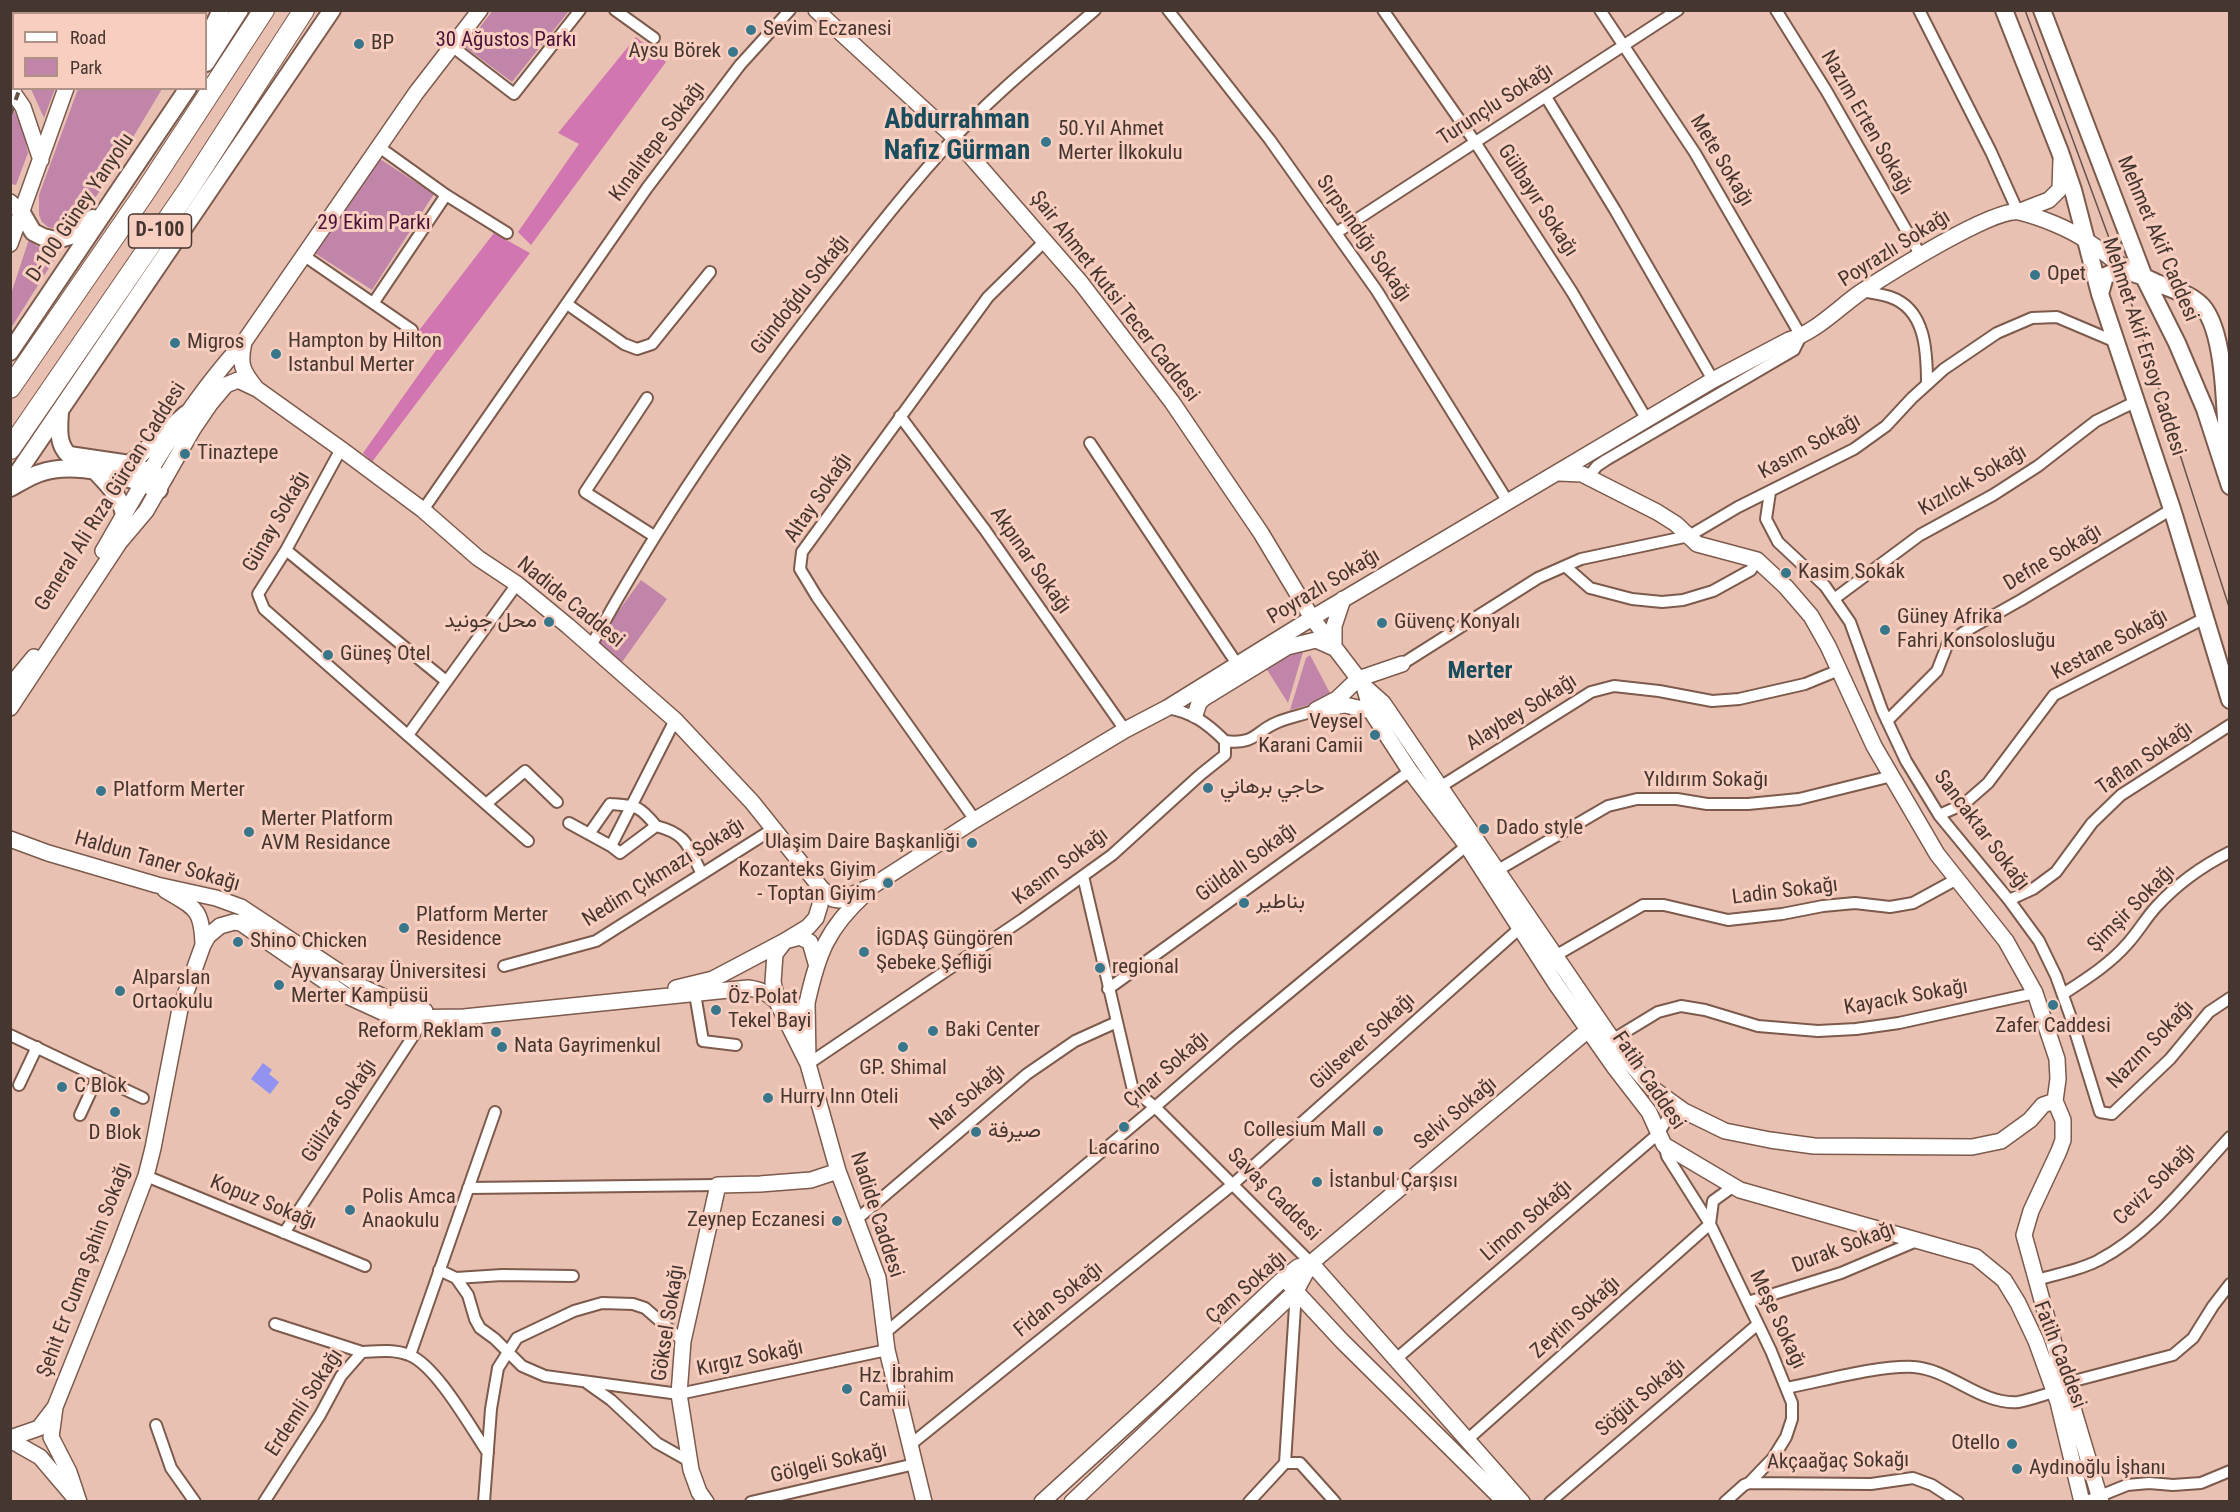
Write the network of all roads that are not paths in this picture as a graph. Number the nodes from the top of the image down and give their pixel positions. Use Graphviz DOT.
graph roads {
  1 [pos="220,10"];
  2 [pos="240,10"];
  3 [pos="264,10"];
  4 [pos="304,10"];
  5 [pos="332,10"];
  6 [pos="480,10"];
  7 [pos="580,10"];
  8 [pos="615,10"];
  9 [pos="790,10"];
  10 [pos="816,10"];
  11 [pos="1095,10"];
  12 [pos="1168,10"];
  13 [pos="1383,10"];
  14 [pos="1600,10"];
  15 [pos="1678,10"];
  16 [pos="1776,10"];
  17 [pos="1919,10"];
  18 [pos="2004,10"];
  19 [pos="2042,10"];
  20 [pos="654,38"];
  21 [pos="207,39"];
  22 [pos="1624,45"];
  23 [pos="453,47"];
  24 [pos="207,61"];
  25 [pos="10,88"];
  26 [pos="65,90"];
  27 [pos="181,90"];
  28 [pos="187,90"];
  29 [pos="1546,97"];
  30 [pos="177,105"];
  31 [pos="954,137"];
  32 [pos="1475,142"];
  33 [pos="379,147"];
  34 [pos="2060,152"];
  35 [pos="41,160"];
  36 [pos="117,194"];
  37 [pos="446,195"];
  38 [pos="16,207"];
  39 [pos="2018,212"];
  40 [pos="507,233"];
  41 [pos="1336,234"];
  42 [pos="2085,239"];
  43 [pos="1045,241"];
  44 [pos="10,244"];
  45 [pos="303,255"];
  46 [pos="1921,256"];
  47 [pos="710,272"];
  48 [pos="2136,273"];
  49 [pos="1862,291"];
  50 [pos="2100,294"];
  51 [pos="374,302"];
  52 [pos="567,304"];
  53 [pos="412,330"];
  54 [pos="1802,336"];
  55 [pos="244,342"];
  56 [pos="2116,342"];
  57 [pos="10,352"];
  58 [pos="1713,380"];
  59 [pos="1927,384"];
  60 [pos="10,388"];
  61 [pos="257,389"];
  62 [pos="647,398"];
  63 [pos="2135,402"];
  64 [pos="60,411"];
  65 [pos="186,414"];
  66 [pos="900,416"];
  67 [pos="1647,420"];
  68 [pos="1090,443"];
  69 [pos="10,449"];
  70 [pos="341,449"];
  71 [pos="1592,453"];
  72 [pos="130,464"];
  73 [pos="96,472"];
  74 [pos="1558,473"];
  75 [pos="1588,477"];
  76 [pos="154,481"];
  77 [pos="2229,481"];
  78 [pos="10,486"];
  79 [pos="2229,486"];
  80 [pos="1770,492"];
  81 [pos="1508,502"];
  82 [pos="2172,508"];
  83 [pos="423,510"];
  84 [pos="124,515"];
  85 [pos="654,536"];
  86 [pos="1689,536"];
  87 [pos="286,550"];
  88 [pos="1756,560"];
  89 [pos="1564,566"];
  90 [pos="517,584"];
  91 [pos="1343,599"];
  92 [pos="1833,599"];
  93 [pos="1312,618"];
  94 [pos="2205,618"];
  95 [pos="591,646"];
  96 [pos="1334,648"];
  97 [pos="1237,664"];
  98 [pos="1402,664"];
  99 [pos="1839,670"];
  100 [pos="447,681"];
  101 [pos="1361,683"];
  102 [pos="10,686"];
  103 [pos="2229,700"];
  104 [pos="10,708"];
  105 [pos="1167,708"];
  106 [pos="1316,710"];
  107 [pos="1371,711"];
  108 [pos="1195,716"];
  109 [pos="675,720"];
  110 [pos="1887,721"];
  111 [pos="2229,725"];
  112 [pos="1125,730"];
  113 [pos="408,735"];
  114 [pos="1225,741"];
  115 [pos="1410,771"];
  116 [pos="1892,776"];
  117 [pos="1440,787"];
  118 [pos="557,802"];
  119 [pos="486,804"];
  120 [pos="631,805"];
  121 [pos="1939,815"];
  122 [pos="975,820"];
  123 [pos="568,823"];
  124 [pos="656,826"];
  125 [pos="773,829"];
  126 [pos="589,834"];
  127 [pos="10,839"];
  128 [pos="528,841"];
  129 [pos="1471,842"];
  130 [pos="611,846"];
  131 [pos="10,847"];
  132 [pos="2229,852"];
  133 [pos="48,853"];
  134 [pos="1498,870"];
  135 [pos="702,874"];
  136 [pos="1083,876"];
  137 [pos="1957,879"];
  138 [pos="157,885"];
  139 [pos="874,885"];
  140 [pos="821,888"];
  141 [pos="2009,900"];
  142 [pos="1520,928"];
  143 [pos="785,941"];
  144 [pos="203,945"];
  145 [pos="1555,956"];
  146 [pos="504,966"];
  147 [pos="817,966"];
  148 [pos="1108,989"];
  149 [pos="2036,993"];
  150 [pos="695,994"];
  151 [pos="2062,994"];
  152 [pos="2229,998"];
  153 [pos="807,1003"];
  154 [pos="778,1004"];
  155 [pos="427,1014"];
  156 [pos="1117,1022"];
  157 [pos="1594,1025"];
  158 [pos="10,1035"];
  159 [pos="1612,1040"];
  160 [pos="736,1045"];
  161 [pos="37,1047"];
  162 [pos="808,1064"];
  163 [pos="98,1076"];
  164 [pos="19,1085"];
  165 [pos="143,1098"];
  166 [pos="2055,1101"];
  167 [pos="1676,1105"];
  168 [pos="1155,1107"];
  169 [pos="495,1112"];
  170 [pos="2100,1112"];
  171 [pos="80,1115"];
  172 [pos="2229,1137"];
  173 [pos="1661,1139"];
  174 [pos="838,1171"];
  175 [pos="146,1176"];
  176 [pos="718,1185"];
  177 [pos="1232,1185"];
  178 [pos="468,1188"];
  179 [pos="1740,1190"];
  180 [pos="856,1220"];
  181 [pos="1710,1224"];
  182 [pos="284,1233"];
  183 [pos="1920,1240"];
  184 [pos="1311,1263"];
  185 [pos="365,1266"];
  186 [pos="438,1270"];
  187 [pos="573,1276"];
  188 [pos="456,1278"];
  189 [pos="1284,1278"];
  190 [pos="2037,1280"];
  191 [pos="2229,1284"];
  192 [pos="2009,1288"];
  193 [pos="1296,1291"];
  194 [pos="1748,1302"];
  195 [pos="275,1324"];
  196 [pos="1758,1324"];
  197 [pos="885,1333"];
  198 [pos="683,1341"];
  199 [pos="887,1350"];
  200 [pos="362,1352"];
  201 [pos="507,1352"];
  202 [pos="410,1355"];
  203 [pos="1396,1359"];
  204 [pos="584,1381"];
  205 [pos="1786,1388"];
  206 [pos="2060,1388"];
  207 [pos="679,1394"];
  208 [pos="55,1407"];
  209 [pos="156,1425"];
  210 [pos="10,1439"];
  211 [pos="1467,1440"];
  212 [pos="910,1445"];
  213 [pos="488,1453"];
  214 [pos="689,1461"];
  215 [pos="1285,1463"];
  216 [pos="915,1464"];
  217 [pos="2229,1471"];
  218 [pos="1749,1483"];
  219 [pos="919,1485"];
  220 [pos="1254,1500"];
  221 [pos="2092,1500"];
  222 [pos="78,1502"];
  223 [pos="195,1502"];
  224 [pos="264,1502"];
  225 [pos="484,1502"];
  226 [pos="706,1502"];
  227 [pos="751,1502"];
  228 [pos="924,1502"];
  229 [pos="936,1502"];
  230 [pos="1042,1502"];
  231 [pos="1072,1502"];
  232 [pos="1335,1502"];
  233 [pos="1505,1502"];
  234 [pos="1522,1502"];
  235 [pos="1550,1502"];
  236 [pos="1725,1502"];
  237 [pos="1958,1502"];
  1 -- 21 [label="main road"];
  2 -- 24 [label="main road"];
  3 -- 60 [label="highway, D-100"];
  4 -- 69 [label="highway, D-100"];
  5 -- 64 [label="main road"];
  6 -- 23 [label="main road, General Ali Rıza Gürcan Caddesi"];
  7 -- 23 [label="street"];
  8 -- 20 [label="street"];
  9 -- 52 [label="street, Kınalıtepe Sokağı"];
  10 -- 31 [label="main road, Şair Ahmet Kutsi Tecer Caddesi"];
  11 -- 31 [label="street, Gündoğdu Sokağı"];
  12 -- 41 [label="street, Sırpsındığı Sokağı"];
  13 -- 32 [label="street, Gülbayır Sokağı"];
  14 -- 22 [label="street, Mete Sokağı"];
  15 -- 22 [label="street, Turunçlu Sokağı"];
  16 -- 46 [label="street, Nazım Erten Sokağı"];
  17 -- 39 [label="street"];
  18 -- 34 [label="main road, Mehmet Akif Ersoy Caddesi"];
  19 -- 48 [label="main road, Mehmet Akif Caddesi"];
  22 -- 29 [label="street, Turunçlu Sokağı"];
  22 -- 54 [label="street, Mete Sokağı"];
  23 -- 33 [label="main road, General Ali Rıza Gürcan Caddesi"];
  25 -- 35 [label="main road"];
  26 -- 35 [label="main road"];
  27 -- 30 [label="main road"];
  28 -- 30 [label="main road, D-100 Güney Yanyolu"];
  29 -- 32 [label="street, Turunçlu Sokağı"];
  29 -- 58 [label="street"];
  30 -- 36 [label="main road, D-100 Güney Yanyolu"];
  31 -- 43 [label="main road, Şair Ahmet Kutsi Tecer Caddesi"];
  31 -- 85 [label="street, Gündoğdu Sokağı"];
  32 -- 41 [label="street, Turunçlu Sokağı"];
  32 -- 67 [label="street, Gülbayır Sokağı"];
  33 -- 37 [label="street"];
  33 -- 45 [label="main road, General Ali Rıza Gürcan Caddesi"];
  34 -- 39 [label="main road, Poyrazlı Sokağı"];
  34 -- 42 [label="main road, Mehmet Akif Ersoy Caddesi"];
  35 -- 38 [label="main road"];
  36 -- 38 [label="main road"];
  36 -- 57 [label="main road, D-100 Güney Yanyolu"];
  37 -- 40 [label="street"];
  37 -- 51 [label="street"];
  38 -- 44 [label="main road"];
  39 -- 42 [label="main road"];
  39 -- 46 [label="main road, Poyrazlı Sokağı"];
  41 -- 81 [label="street, Sırpsındığı Sokağı"];
  42 -- 48 [label="main road"];
  42 -- 50 [label="main road, Mehmet Akif Ersoy Caddesi"];
  43 -- 66 [label="street, Altay Sokağı"];
  43 -- 93 [label="main road, Şair Ahmet Kutsi Tecer Caddesi"];
  45 -- 51 [label="street"];
  45 -- 55 [label="main road, General Ali Rıza Gürcan Caddesi"];
  46 -- 49 [label="main road, Poyrazlı Sokağı"];
  47 -- 52 [label="street"];
  48 -- 50 [label="main road"];
  48 -- 77 [label="main road"];
  48 -- 79 [label="main road, Mehmet Akif Caddesi"];
  49 -- 54 [label="main road, Poyrazlı Sokağı"];
  49 -- 59 [label="street"];
  50 -- 56 [label="main road, Mehmet Akif Ersoy Caddesi"];
  51 -- 53 [label="street"];
  52 -- 83 [label="street, Kınalıtepe Sokağı"];
  54 -- 58 [label="main road, Poyrazlı Sokağı"];
  54 -- 75 [label="street, Poyrazlı Sokağı"];
  55 -- 61 [label="main road"];
  55 -- 65 [label="main road, General Ali Rıza Gürcan Caddesi"];
  56 -- 59 [label="street, Kasım Sokağı"];
  56 -- 63 [label="main road, Mehmet Akif Ersoy Caddesi"];
  58 -- 67 [label="main road, Poyrazlı Sokağı"];
  59 -- 80 [label="street, Kasım Sokağı"];
  61 -- 70 [label="main road, Nadide Caddesi"];
  61 -- 76 [label="main road, General Ali Rıza Gürcan Caddesi"];
  62 -- 85 [label="street"];
  63 -- 82 [label="main road, Mehmet Akif Ersoy Caddesi"];
  63 -- 92 [label="street, Kızılcık Sokağı"];
  64 -- 72 [label="main road"];
  64 -- 78 [label="main road"];
  65 -- 72 [label="main road"];
  65 -- 76 [label="main road, General Ali Rıza Gürcan Caddesi"];
  66 -- 112 [label="street, Akpınar Sokağı"];
  66 -- 122 [label="street, Altay Sokağı"];
  67 -- 71 [label="main road, Poyrazlı Sokağı"];
  68 -- 97 [label="street"];
  70 -- 83 [label="main road, Nadide Caddesi"];
  70 -- 87 [label="street, Günay Sokağı"];
  71 -- 74 [label="main road, Poyrazlı Sokağı"];
  71 -- 75 [label="main road"];
  72 -- 76 [label="main road"];
  73 -- 76 [label="main road"];
  73 -- 78 [label="main road"];
  73 -- 84 [label="main road"];
  74 -- 75 [label="main road, Fatih Caddesi"];
  74 -- 81 [label="main road, Poyrazlı Sokağı"];
  75 -- 86 [label="main road, Fatih Caddesi"];
  76 -- 84 [label="main road, General Ali Rıza Gürcan Caddesi"];
  76 -- 104 [label="main road, General Ali Rıza Gürcan Caddesi"];
  80 -- 86 [label="street, Kasım Sokağı"];
  80 -- 92 [label="street, Sancaktar Sokağı"];
  81 -- 91 [label="main road, Poyrazlı Sokağı"];
  82 -- 94 [label="main road, Mehmet Akif Ersoy Caddesi"];
  82 -- 110 [label="street, Defne Sokağı"];
  83 -- 90 [label="main road, Nadide Caddesi"];
  84 -- 102 [label="main road, General Ali Rıza Gürcan Caddesi"];
  85 -- 95 [label="street, Gündoğdu Sokağı"];
  86 -- 88 [label="main road, Fatih Caddesi"];
  86 -- 89 [label="street, Kasım Sokağı"];
  87 -- 100 [label="street"];
  87 -- 113 [label="street, Günay Sokağı"];
  88 -- 89 [label="street"];
  88 -- 99 [label="main road, Fatih Caddesi"];
  89 -- 98 [label="street, Kasım Sokağı"];
  90 -- 95 [label="main road, Nadide Caddesi"];
  90 -- 100 [label="street"];
  91 -- 93 [label="main road, Poyrazlı Sokağı"];
  91 -- 96 [label="main road"];
  92 -- 110 [label="street, Sancaktar Sokağı"];
  93 -- 96 [label="main road, Fatih Caddesi"];
  93 -- 97 [label="main road, Poyrazlı Sokağı"];
  94 -- 103 [label="main road, Mehmet Akif Ersoy Caddesi"];
  94 -- 121 [label="street, Kestane Sokağı"];
  95 -- 109 [label="main road, Nadide Caddesi"];
  96 -- 101 [label="main road, Fatih Caddesi"];
  96 -- 108 [label="main road"];
  97 -- 105 [label="main road, Poyrazlı Sokağı"];
  98 -- 101 [label="main road"];
  99 -- 116 [label="main road, Fatih Caddesi"];
  99 -- 117 [label="street, Alaybey Sokağı"];
  100 -- 113 [label="street"];
  101 -- 106 [label="main road"];
  101 -- 107 [label="main road, Fatih Caddesi"];
  101 -- 117 [label="main road, Fatih Caddesi"];
  105 -- 108 [label="street"];
  105 -- 112 [label="main road, Poyrazlı Sokağı"];
  106 -- 107 [label="main road"];
  106 -- 114 [label="street"];
  107 -- 115 [label="main road, Fatih Caddesi"];
  108 -- 114 [label="street"];
  109 -- 120 [label="street"];
  109 -- 125 [label="main road, Nadide Caddesi"];
  110 -- 121 [label="street, Sancaktar Sokağı"];
  111 -- 141 [label="street, Taflan Sokağı"];
  112 -- 122 [label="main road, Poyrazlı Sokağı"];
  113 -- 119 [label="street, Günay Sokağı"];
  114 -- 136 [label="street, Kasım Sokağı"];
  115 -- 129 [label="main road, Fatih Caddesi"];
  115 -- 148 [label="street, Güldalı Sokağı"];
  116 -- 134 [label="street, Yıldırım Sokağı"];
  116 -- 137 [label="main road, Fatih Caddesi"];
  117 -- 129 [label="main road, Fatih Caddesi"];
  118 -- 119 [label="street"];
  119 -- 128 [label="street, Günay Sokağı"];
  120 -- 124 [label="street"];
  120 -- 126 [label="street"];
  120 -- 130 [label="street"];
  121 -- 141 [label="street, Sancaktar Sokağı"];
  122 -- 139 [label="main road, Poyrazlı Sokağı"];
  123 -- 126 [label="street"];
  124 -- 130 [label="street"];
  124 -- 135 [label="street"];
  125 -- 135 [label="street, Nedim Çıkmazı Sokağı"];
  125 -- 140 [label="main road, Nadide Caddesi"];
  126 -- 130 [label="street"];
  127 -- 133 [label="main road, Haldun Taner Sokağı"];
  129 -- 134 [label="main road, Fatih Caddesi"];
  129 -- 142 [label="main road, Fatih Caddesi"];
  129 -- 168 [label="street, Çınar Sokağı"];
  131 -- 133 [label="main road"];
  132 -- 151 [label="street, Şimşir Sokağı"];
  133 -- 138 [label="main road, Haldun Taner Sokağı"];
  134 -- 145 [label="main road, Fatih Caddesi"];
  135 -- 146 [label="street, Nedim Çıkmazı Sokağı"];
  136 -- 148 [label="street, Savaş Caddesi"];
  136 -- 162 [label="street, Kasım Sokağı"];
  137 -- 145 [label="street, Ladin Sokağı"];
  137 -- 149 [label="main road, Fatih Caddesi"];
  138 -- 144 [label="main road"];
  138 -- 155 [label="main road, Haldun Taner Sokağı"];
  139 -- 140 [label="main road"];
  139 -- 147 [label="main road"];
  140 -- 143 [label="main road, Haldun Taner Sokağı"];
  141 -- 151 [label="street, Sancaktar Sokağı"];
  142 -- 157 [label="main road, Fatih Caddesi"];
  142 -- 177 [label="street, Gülsever Sokağı"];
  143 -- 147 [label="main road"];
  143 -- 154 [label="main road"];
  143 -- 155 [label="main road, Haldun Taner Sokağı"];
  144 -- 155 [label="main road"];
  144 -- 175 [label="main road, Şehit Er Cuma Şahin Sokağı"];
  145 -- 157 [label="main road, Fatih Caddesi"];
  147 -- 153 [label="main road"];
  148 -- 156 [label="street, Savaş Caddesi"];
  149 -- 159 [label="street, Kayacık Sokağı"];
  149 -- 166 [label="main road, Fatih Caddesi"];
  150 -- 154 [label="main road"];
  150 -- 155 [label="main road"];
  150 -- 160 [label="street"];
  151 -- 170 [label="street, Sancaktar Sokağı"];
  152 -- 170 [label="street, Nazım Sokağı"];
  153 -- 154 [label="main road"];
  153 -- 162 [label="main road"];
  154 -- 162 [label="main road"];
  155 -- 182 [label="street, Gülizar Sokağı"];
  156 -- 168 [label="street, Savaş Caddesi"];
  156 -- 180 [label="street, Nar Sokağı"];
  157 -- 159 [label="main road, Fatih Caddesi"];
  157 -- 173 [label="main road, Fatih Caddesi"];
  157 -- 184 [label="main road, Selvi Sokağı"];
  158 -- 161 [label="street"];
  159 -- 167 [label="main road, Fatih Caddesi"];
  161 -- 163 [label="street"];
  161 -- 164 [label="street"];
  162 -- 174 [label="main road, Nadide Caddesi"];
  163 -- 165 [label="street"];
  163 -- 171 [label="street"];
  166 -- 167 [label="main road, Fatih Caddesi"];
  166 -- 190 [label="main road, Fatih Caddesi"];
  167 -- 173 [label="street, Limon Sokağı"];
  168 -- 177 [label="street, Savaş Caddesi"];
  168 -- 197 [label="street, Çınar Sokağı"];
  169 -- 178 [label="street"];
  172 -- 190 [label="street, Ceviz Sokağı"];
  173 -- 179 [label="main road, Fatih Caddesi"];
  173 -- 181 [label="street, Meşe Sokağı"];
  173 -- 203 [label="street, Limon Sokağı"];
  174 -- 176 [label="main road"];
  174 -- 180 [label="main road, Nadide Caddesi"];
  175 -- 182 [label="street, Kopuz Sokağı"];
  175 -- 208 [label="main road, Şehit Er Cuma Şahin Sokağı"];
  176 -- 178 [label="street"];
  176 -- 198 [label="main road, Göksel Sokağı"];
  177 -- 184 [label="street, Savaş Caddesi"];
  177 -- 212 [label="street, Fidan Sokağı"];
  178 -- 186 [label="street"];
  179 -- 181 [label="street"];
  179 -- 183 [label="main road, Fatih Caddesi"];
  180 -- 197 [label="main road, Nadide Caddesi"];
  181 -- 194 [label="street, Meşe Sokağı"];
  181 -- 211 [label="street, Zeytin Sokağı"];
  182 -- 185 [label="street, Kopuz Sokağı"];
  183 -- 192 [label="main road, Fatih Caddesi"];
  183 -- 194 [label="street, Durak Sokağı"];
  184 -- 189 [label="main road, Çam Sokağı"];
  184 -- 193 [label="main road, Çam Sokağı"];
  184 -- 203 [label="main road, Savaş Caddesi"];
  186 -- 188 [label="street"];
  186 -- 202 [label="street"];
  187 -- 188 [label="street"];
  188 -- 201 [label="street, Kırgız Sokağı"];
  189 -- 193 [label="main road"];
  189 -- 230 [label="main road, Çam Sokağı"];
  190 -- 192 [label="main road"];
  190 -- 206 [label="main road, Fatih Caddesi"];
  191 -- 206 [label="street"];
  192 -- 206 [label="main road, Fatih Caddesi"];
  193 -- 215 [label="street"];
  193 -- 231 [label="main road, Çam Sokağı"];
  193 -- 233 [label="main road"];
  194 -- 196 [label="street, Meşe Sokağı"];
  195 -- 200 [label="street"];
  196 -- 205 [label="street, Meşe Sokağı"];
  196 -- 235 [label="street, Söğüt Sokağı"];
  197 -- 199 [label="main road, Nadide Caddesi"];
  198 -- 201 [label="street"];
  198 -- 207 [label="main road, Göksel Sokağı"];
  199 -- 207 [label="street, Kırgız Sokağı"];
  199 -- 212 [label="main road, Nadide Caddesi"];
  200 -- 202 [label="street, Erdemli Sokağı"];
  200 -- 224 [label="street, Erdemli Sokağı"];
  201 -- 204 [label="street, Kırgız Sokağı"];
  201 -- 213 [label="street"];
  202 -- 213 [label="street, Erdemli Sokağı"];
  203 -- 211 [label="main road, Savaş Caddesi"];
  204 -- 207 [label="street, Kırgız Sokağı"];
  204 -- 214 [label="street, Kırgız Sokağı"];
  205 -- 206 [label="street"];
  205 -- 218 [label="street, Meşe Sokağı"];
  206 -- 221 [label="main road, Fatih Caddesi"];
  207 -- 214 [label="main road, Göksel Sokağı"];
  208 -- 210 [label="main road"];
  208 -- 222 [label="main road, Şehit Er Cuma Şahin Sokağı"];
  209 -- 223 [label="street"];
  210 -- 222 [label="main road"];
  211 -- 234 [label="main road, Savaş Caddesi"];
  212 -- 216 [label="main road, Nadide Caddesi"];
  213 -- 225 [label="street"];
  214 -- 226 [label="main road, Göksel Sokağı"];
  215 -- 220 [label="street"];
  215 -- 232 [label="street"];
  216 -- 219 [label="main road, Nadide Caddesi"];
  216 -- 227 [label="street, Gölgeli Sokağı"];
  217 -- 221 [label="street"];
  218 -- 236 [label="street, Meşe Sokağı"];
  218 -- 237 [label="street, Akçaağaç Sokağı"];
  219 -- 228 [label="main road, Nadide Caddesi"];
  219 -- 229 [label="main road"];
}
